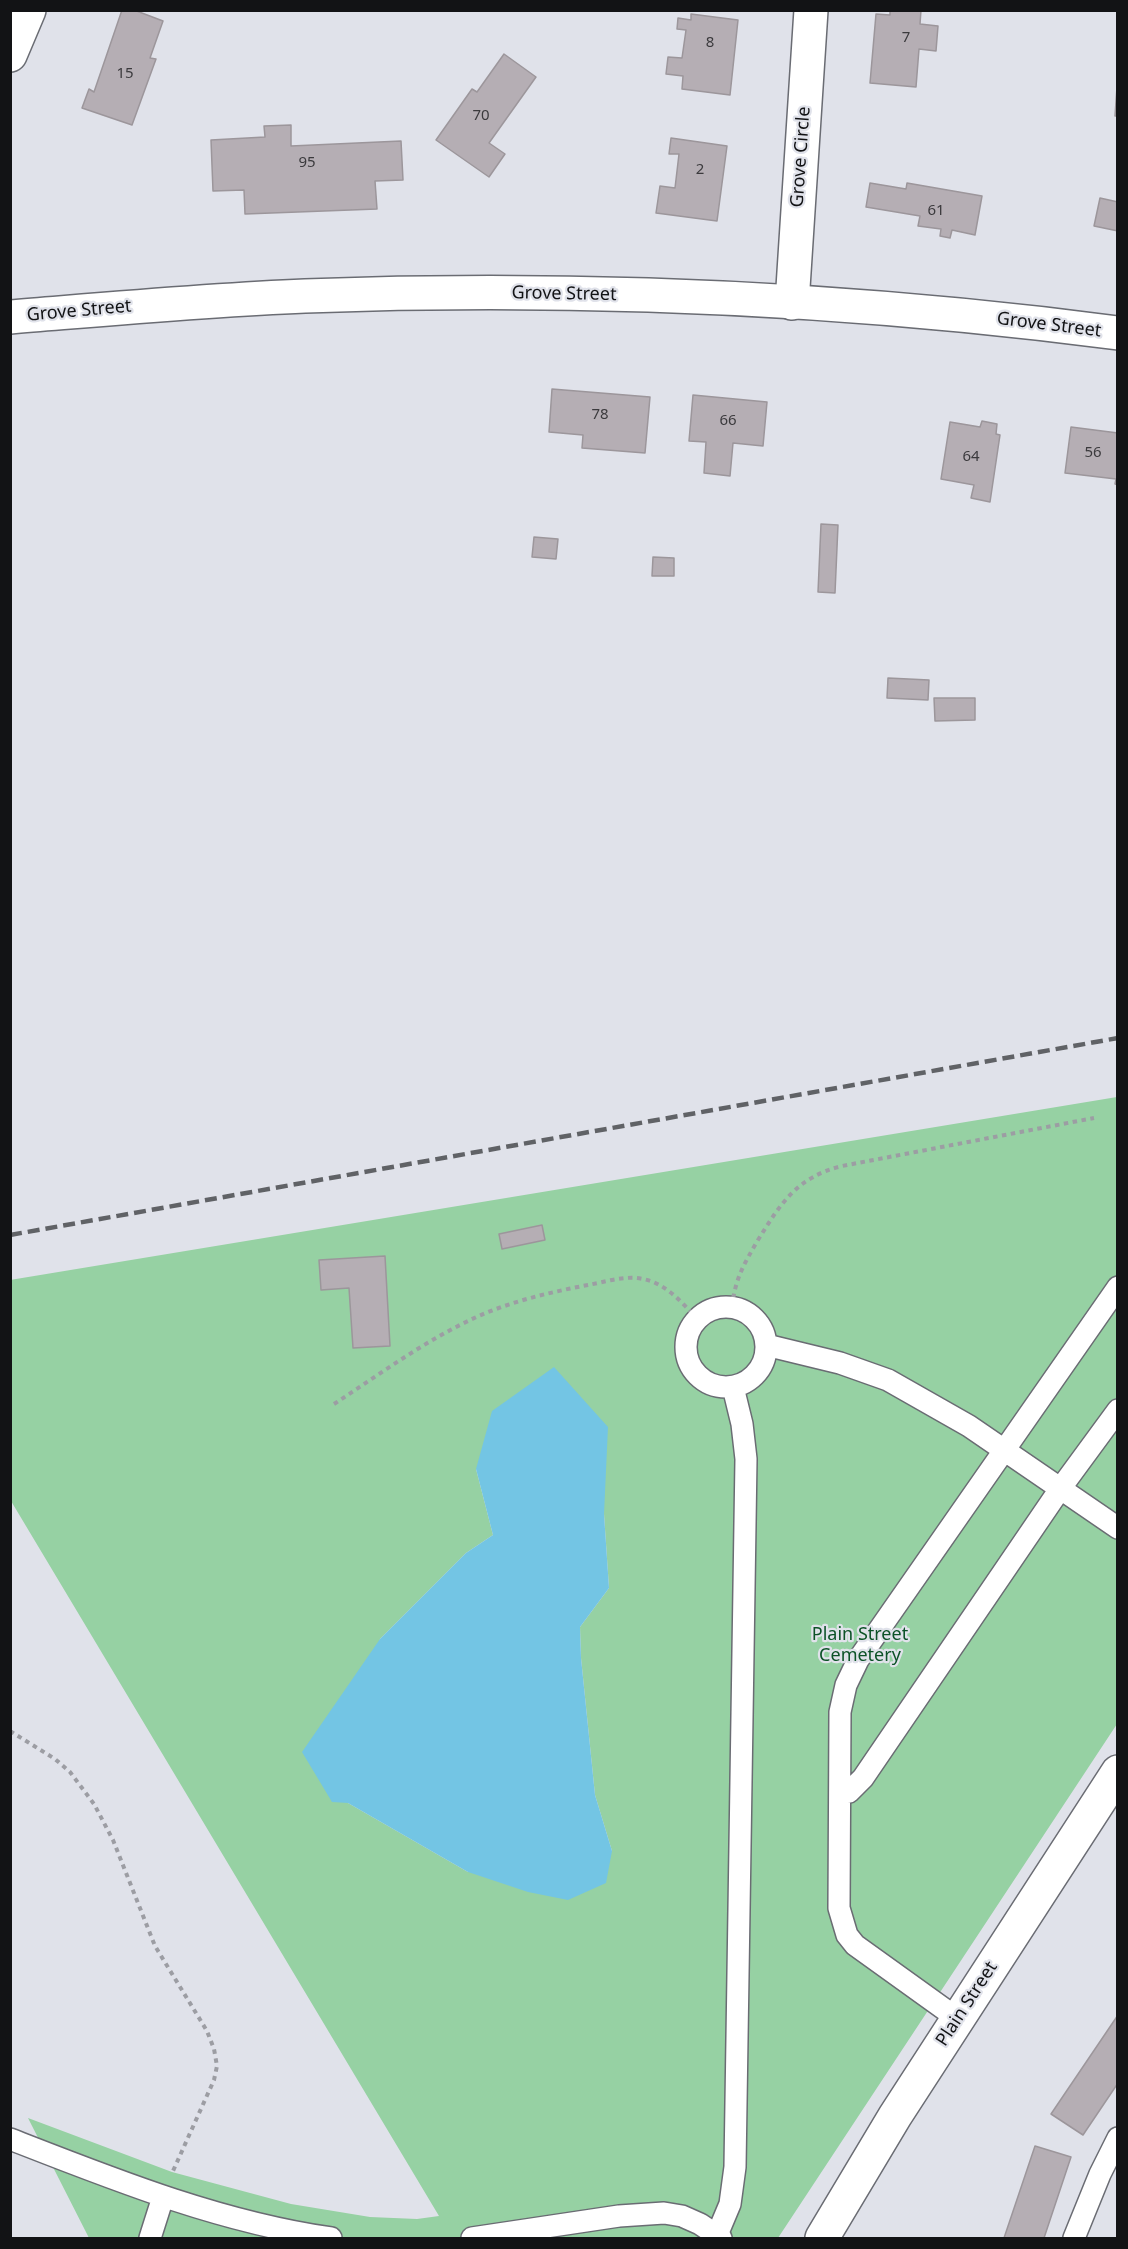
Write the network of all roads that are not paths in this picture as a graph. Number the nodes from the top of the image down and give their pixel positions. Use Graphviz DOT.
graph roads {
  1 [pos="29,10"];
  2 [pos="811,10"];
  3 [pos="10,55"];
  4 [pos="792,303"];
  5 [pos="10,317"];
  6 [pos="1118,333"];
  7 [pos="1118,1287"];
  8 [pos="766,1345"];
  9 [pos="733,1387"];
  10 [pos="1118,1410"];
  11 [pos="1005,1450"];
  12 [pos="1060,1489"];
  13 [pos="1118,1528"];
  14 [pos="1118,1772"];
  15 [pos="840,1793"];
  16 [pos="958,2019"];
  17 [pos="1118,2138"];
  18 [pos="10,2139"];
  19 [pos="163,2197"];
  20 [pos="719,2237"];
  21 [pos="150,2238"];
  22 [pos="331,2238"];
  23 [pos="472,2238"];
  24 [pos="822,2238"];
  25 [pos="1074,2238"];
  1 -- 3 [label="main road"];
  2 -- 4 [label="main road, Grove Circle"];
  4 -- 5 [label="main road, Grove Street"];
  4 -- 6 [label="main road, Grove Street"];
  7 -- 11 [label="lane"];
  8 -- 9 [label="lane"];
  8 -- 9 [label="lane"];
  8 -- 11 [label="lane"];
  9 -- 20 [label="lane"];
  10 -- 12 [label="lane"];
  11 -- 12 [label="lane"];
  11 -- 15 [label="lane"];
  12 -- 13 [label="lane"];
  12 -- 15 [label="lane"];
  14 -- 16 [label="main road, Plain Street"];
  15 -- 16 [label="lane"];
  16 -- 24 [label="main road, Plain Street"];
  17 -- 25 [label="lane"];
  18 -- 19 [label="lane"];
  19 -- 21 [label="lane"];
  19 -- 22 [label="lane"];
  20 -- 23 [label="lane"];
}
